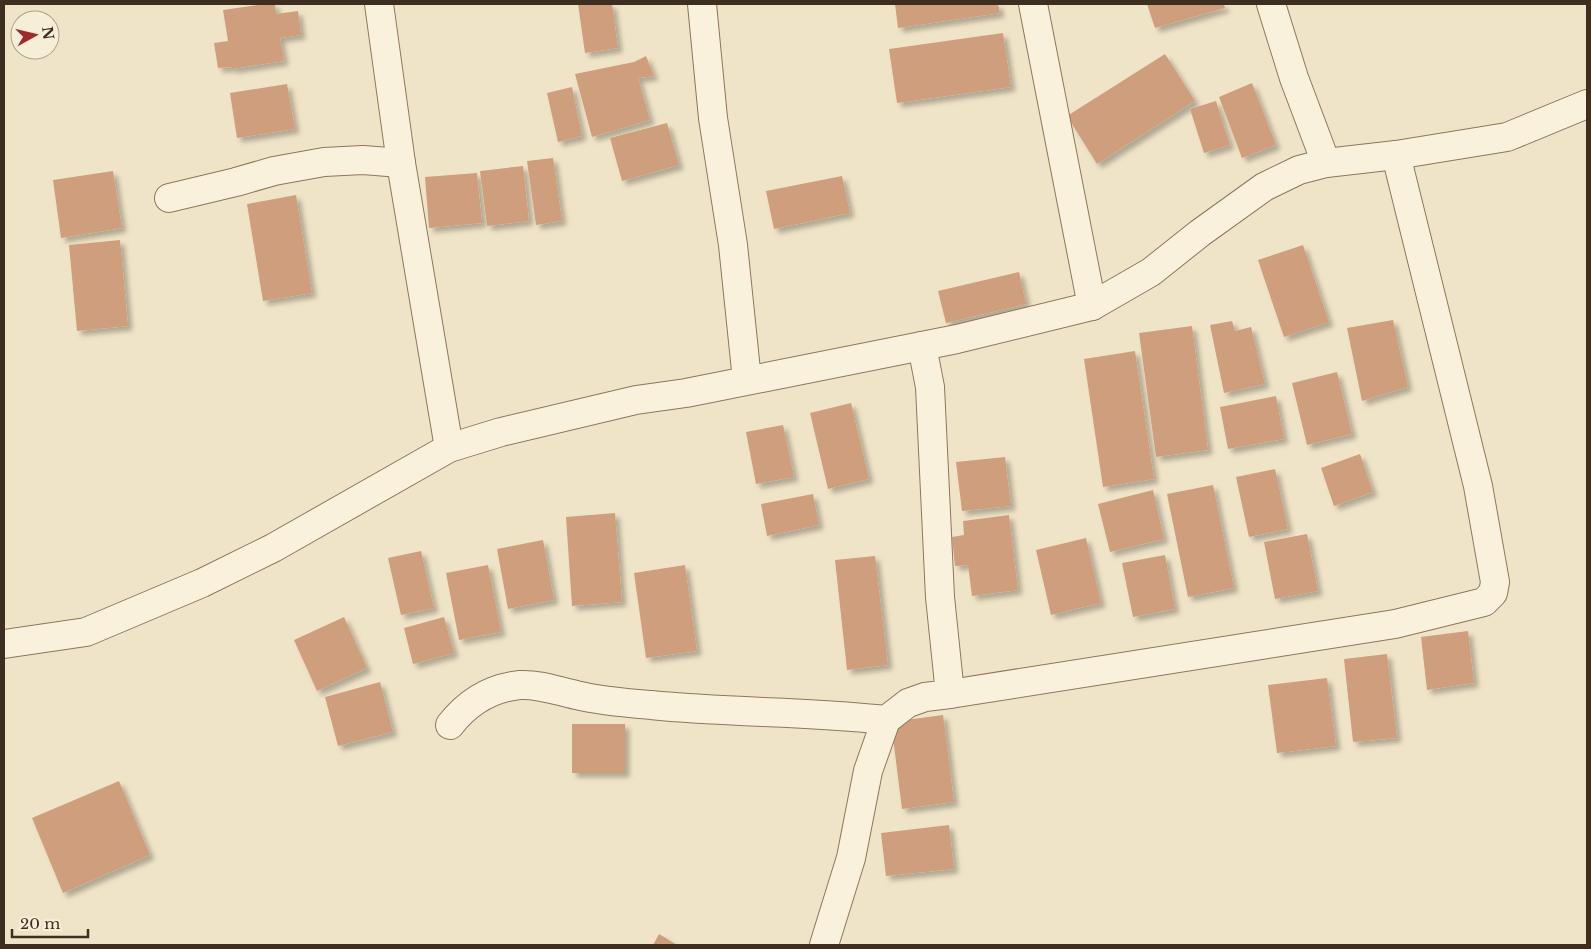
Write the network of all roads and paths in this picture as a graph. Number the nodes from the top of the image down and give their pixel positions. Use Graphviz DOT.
graph roads {
  1 [pos="379,4"];
  2 [pos="702,4"];
  3 [pos="1033,4"];
  4 [pos="1271,4"];
  5 [pos="1587,104"];
  6 [pos="1396,155"];
  7 [pos="401,163"];
  8 [pos="1326,163"];
  9 [pos="169,198"];
  10 [pos="1092,306"];
  11 [pos="922,346"];
  12 [pos="746,380"];
  13 [pos="449,448"];
  14 [pos="4,644"];
  15 [pos="950,694"];
  16 [pos="886,720"];
  17 [pos="450,726"];
  18 [pos="824,945"];
  1 -- 7 [label="street"];
  2 -- 12 [label="street"];
  3 -- 10 [label="street"];
  4 -- 8 [label="street"];
  5 -- 6 [label="street"];
  6 -- 8 [label="street"];
  6 -- 15 [label="street"];
  7 -- 9 [label="street"];
  7 -- 13 [label="street"];
  8 -- 10 [label="street"];
  10 -- 11 [label="street"];
  11 -- 12 [label="street"];
  11 -- 15 [label="street"];
  12 -- 13 [label="street"];
  13 -- 14 [label="street"];
  15 -- 16 [label="street"];
  16 -- 17 [label="street"];
  16 -- 18 [label="street"];
}
